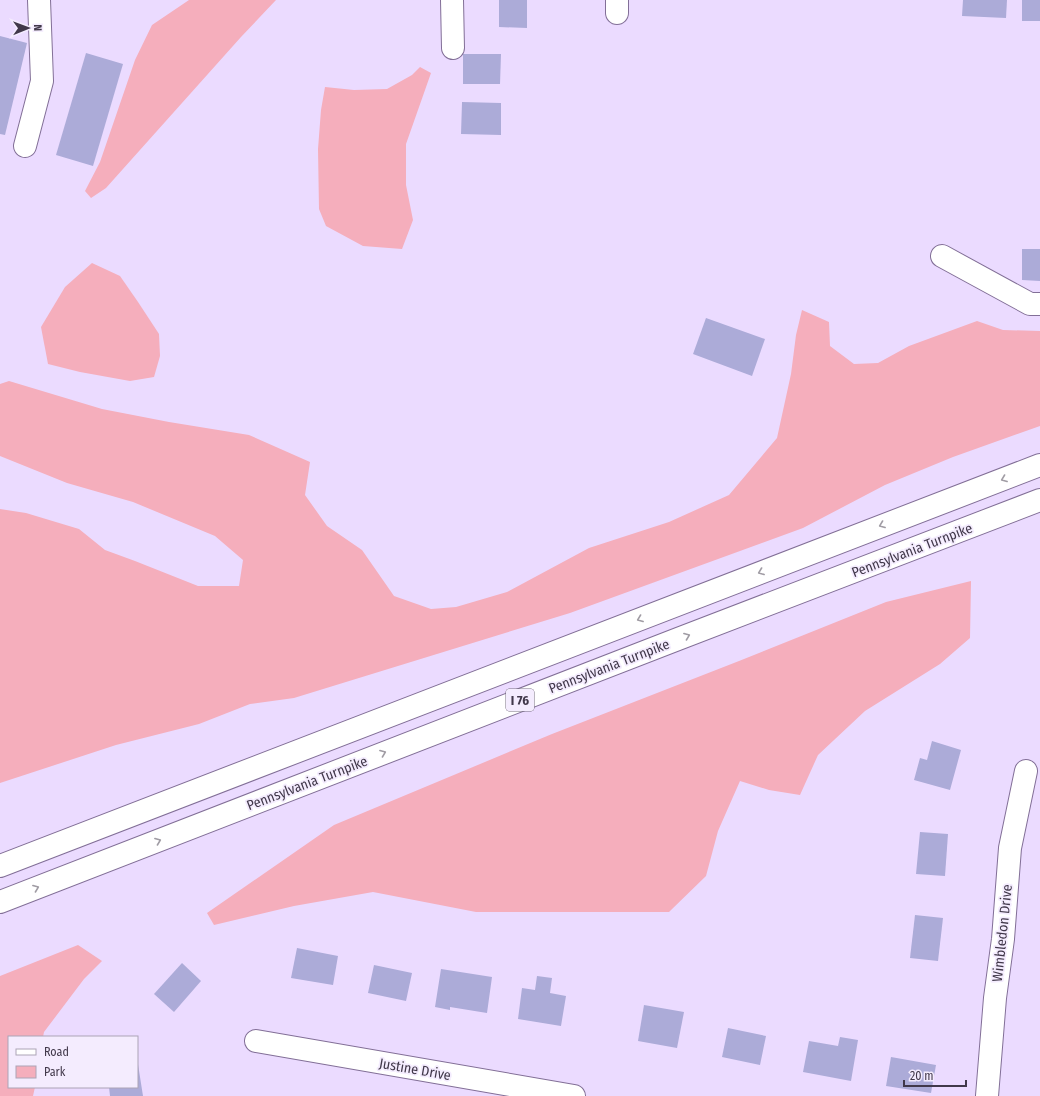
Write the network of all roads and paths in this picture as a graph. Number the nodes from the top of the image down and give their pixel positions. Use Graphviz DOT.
graph roads {
  1 [pos="40,0"];
  2 [pos="452,0"];
  3 [pos="453,48"];
  4 [pos="25,146"];
  5 [pos="942,256"];
  6 [pos="1040,304"];
  7 [pos="1040,465"];
  8 [pos="1040,500"];
  9 [pos="1026,771"];
  10 [pos="0,866"];
  11 [pos="0,902"];
  12 [pos="256,1041"];
  13 [pos="574,1096"];
  14 [pos="987,1096"];
  1 -- 4 [label="main road"];
  2 -- 3 [label="main road"];
  5 -- 6 [label="main road"];
  7 -- 10 [label="main road, I 76, one-way"];
  11 -- 8 [label="main road, Pennsylvania Turnpike / I 76, one-way"];
  9 -- 14 [label="main road, Wimbledon Drive"];
  12 -- 13 [label="main road, Justine Drive"];
}
